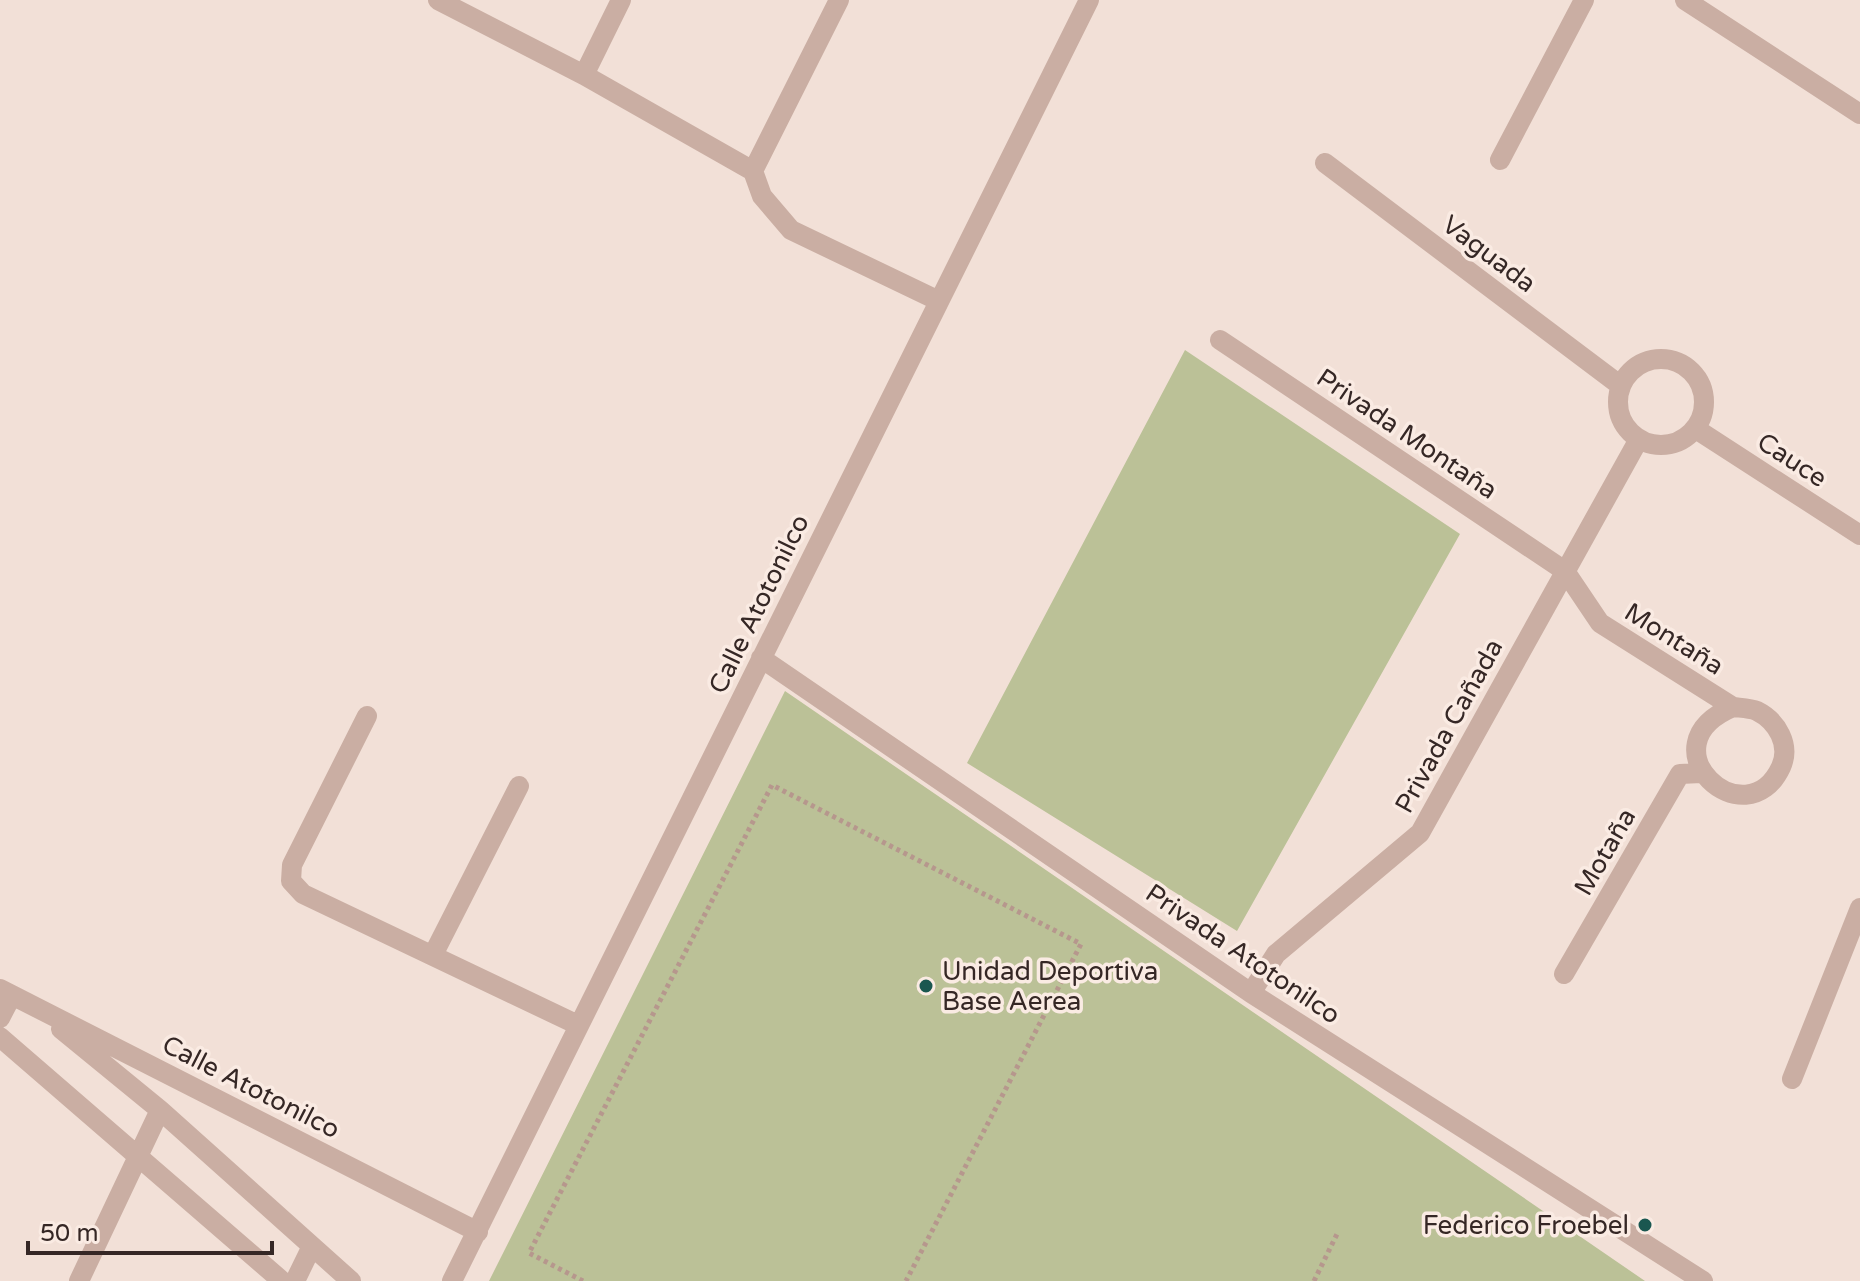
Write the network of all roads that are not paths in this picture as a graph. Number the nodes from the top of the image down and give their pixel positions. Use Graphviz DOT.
graph roads {
  1 [pos="438,0"];
  2 [pos="621,0"];
  3 [pos="839,0"];
  4 [pos="1089,0"];
  5 [pos="1584,0"];
  6 [pos="1685,0"];
  7 [pos="584,75"];
  8 [pos="1860,114"];
  9 [pos="1500,160"];
  10 [pos="1325,163"];
  11 [pos="753,171"];
  12 [pos="939,301"];
  13 [pos="1220,340"];
  14 [pos="1621,386"];
  15 [pos="1696,429"];
  16 [pos="1639,439"];
  17 [pos="1857,525"];
  18 [pos="1565,571"];
  19 [pos="761,658"];
  20 [pos="1733,707"];
  21 [pos="367,716"];
  22 [pos="1701,773"];
  23 [pos="519,786"];
  24 [pos="1860,908"];
  25 [pos="433,955"];
  26 [pos="1564,974"];
  27 [pos="1251,993"];
  28 [pos="14,996"];
  29 [pos="0,1018"];
  30 [pos="578,1025"];
  31 [pos="0,1037"];
  32 [pos="1792,1079"];
  33 [pos="160,1110"];
  34 [pos="138,1157"];
  35 [pos="478,1232"];
  36 [pos="312,1246"];
  37 [pos="79,1281"];
  38 [pos="282,1281"];
  39 [pos="295,1281"];
  40 [pos="351,1281"];
  41 [pos="452,1281"];
  42 [pos="1703,1281"];
  1 -- 7 [label="street"];
  2 -- 7 [label="street"];
  3 -- 11 [label="street"];
  4 -- 12 [label="street, Calle Atotonilco"];
  5 -- 9 [label="street"];
  6 -- 8 [label="street"];
  7 -- 11 [label="street"];
  10 -- 14 [label="street, Vaguada"];
  11 -- 12 [label="street"];
  12 -- 19 [label="street, Calle Atotonilco"];
  13 -- 18 [label="street, Privada Montaña"];
  14 -- 15 [label="street"];
  14 -- 16 [label="street"];
  15 -- 16 [label="street"];
  15 -- 17 [label="street, Cauce"];
  16 -- 18 [label="street, Privada Cañada"];
  18 -- 20 [label="street, Montaña"];
  18 -- 27 [label="street, Privada Cañada"];
  19 -- 27 [label="street, Privada Atotonilco"];
  19 -- 30 [label="street, Calle Atotonilco"];
  20 -- 22 [label="street"];
  20 -- 22 [label="street"];
  21 -- 25 [label="street"];
  22 -- 26 [label="street, Motaña"];
  23 -- 25 [label="street"];
  24 -- 32 [label="street"];
  25 -- 30 [label="street"];
  27 -- 42 [label="street, Privada Atotonilco"];
  28 -- 29 [label="street"];
  28 -- 33 [label="street"];
  28 -- 35 [label="street, Calle Atotonilco"];
  30 -- 35 [label="street, Calle Atotonilco"];
  31 -- 34 [label="street"];
  33 -- 34 [label="street"];
  33 -- 36 [label="street"];
  34 -- 37 [label="street"];
  34 -- 38 [label="street"];
  35 -- 41 [label="street, Calle Atotonilco"];
  36 -- 39 [label="street"];
  36 -- 40 [label="street"];
}
